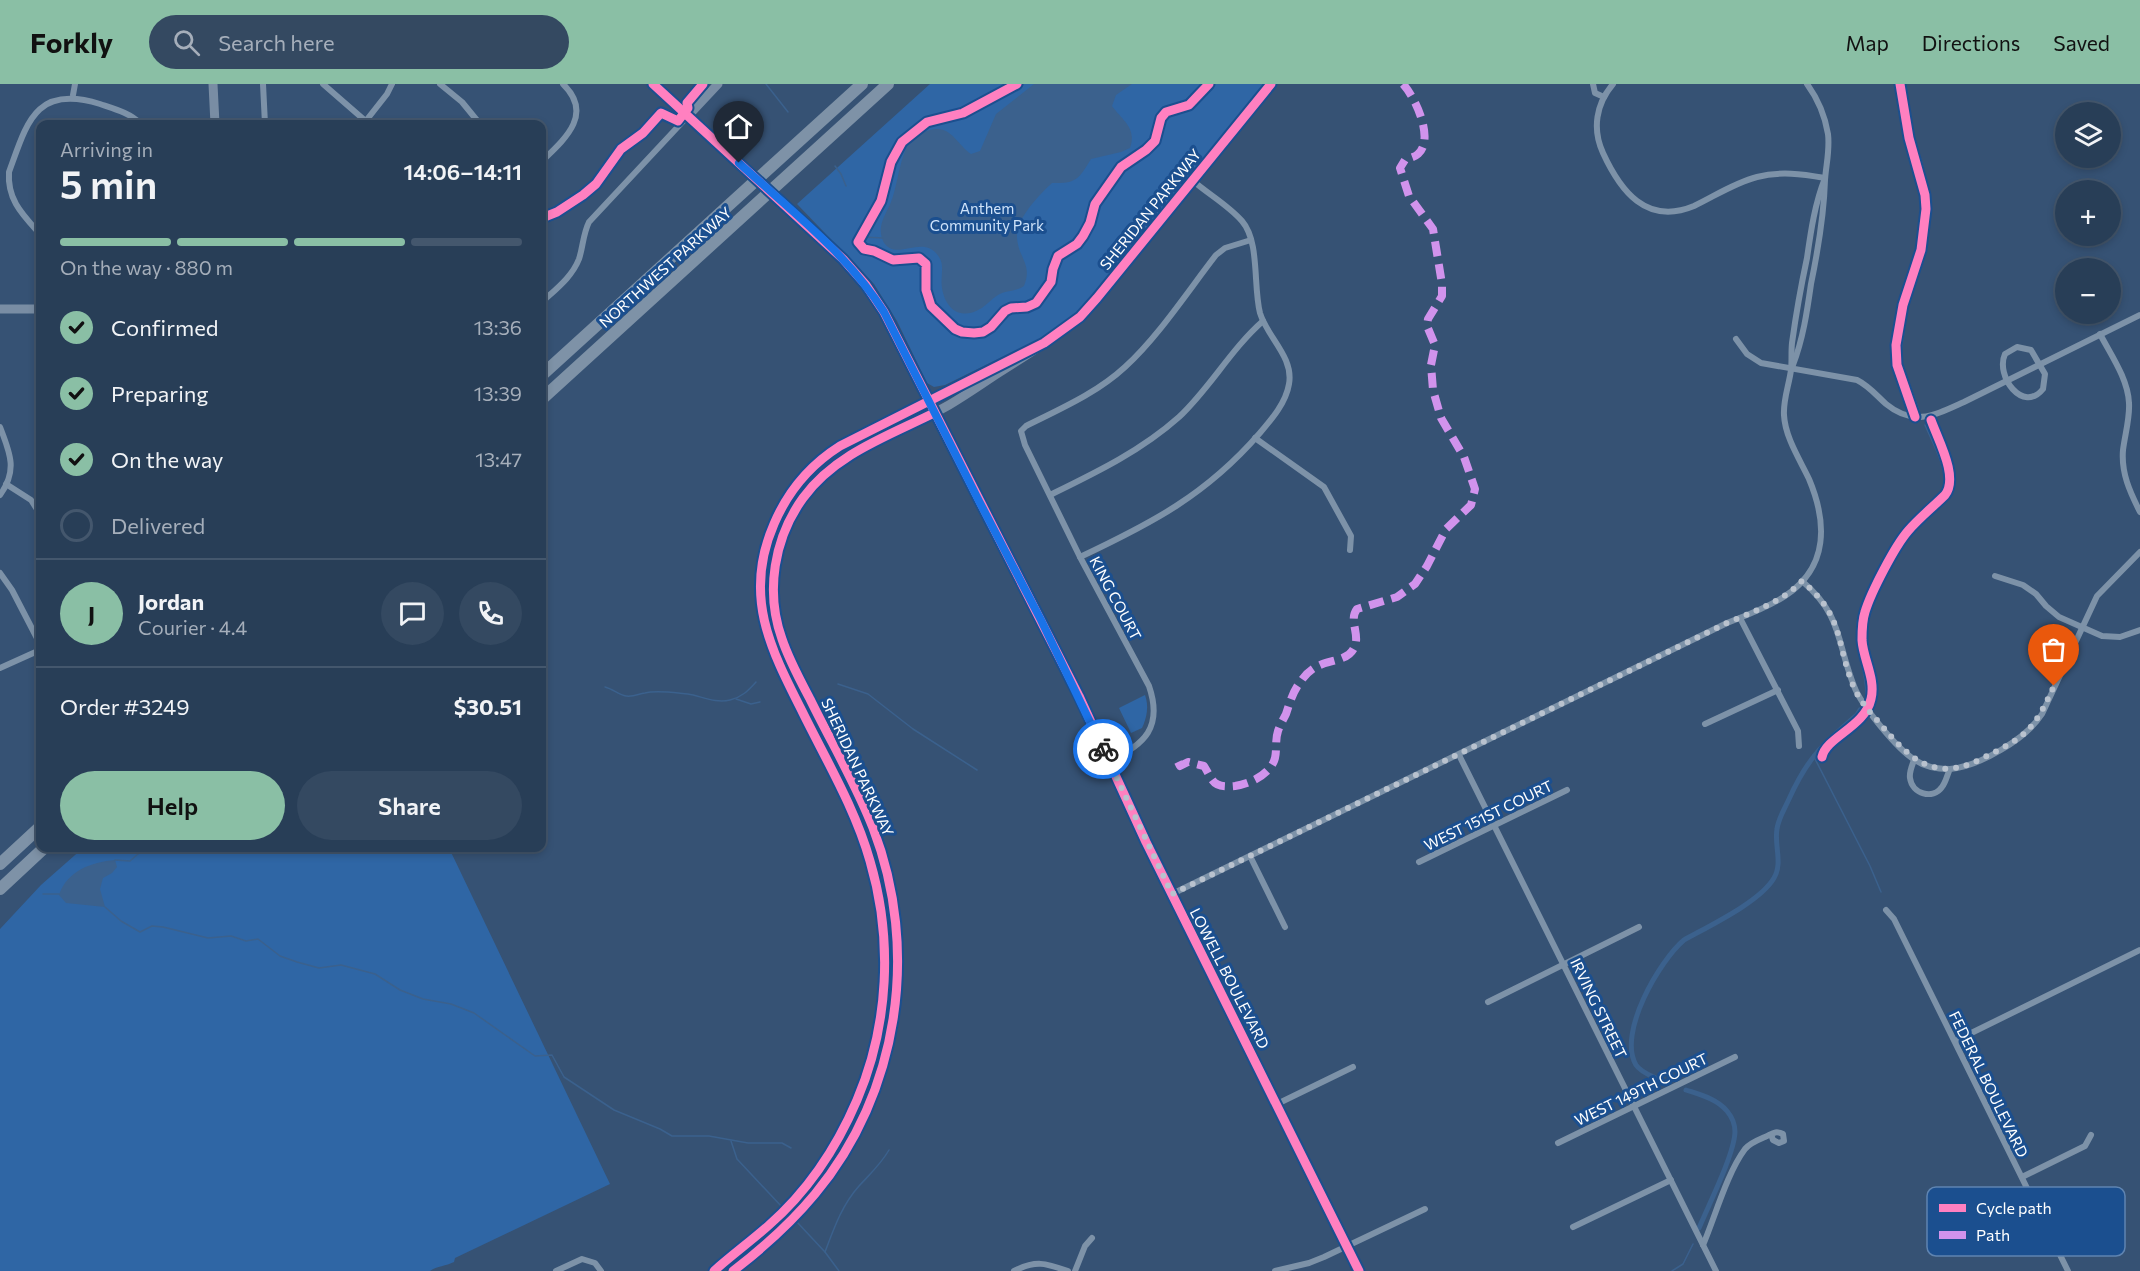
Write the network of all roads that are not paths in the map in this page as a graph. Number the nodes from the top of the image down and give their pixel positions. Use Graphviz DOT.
graph roads {
  1 [pos="75,84"];
  2 [pos="213,84"];
  3 [pos="263,84"];
  4 [pos="323,84"];
  5 [pos="392,84"];
  6 [pos="440,84"];
  7 [pos="563,84"];
  8 [pos="653,84"];
  9 [pos="718,84"];
  10 [pos="862,84"];
  11 [pos="888,84"];
  12 [pos="1271,84"];
  13 [pos="1593,84"];
  14 [pos="1613,84"];
  15 [pos="1807,84"];
  16 [pos="73,95"];
  17 [pos="1604,97"];
  18 [pos="688,116"];
  19 [pos="136,120"];
  20 [pos="215,120"];
  21 [pos="265,120"];
  22 [pos="364,120"];
  23 [pos="369,120"];
  24 [pos="477,120"];
  25 [pos="546,157"];
  26 [pos="1825,178"];
  27 [pos="1192,180"];
  28 [pos="36,229"];
  29 [pos="1251,240"];
  30 [pos="1810,240"];
  31 [pos="1819,242"];
  32 [pos="1800,292"];
  33 [pos="1810,294"];
  34 [pos="546,298"];
  35 [pos="0,309"];
  36 [pos="36,309"];
  37 [pos="2140,315"];
  38 [pos="1263,321"];
  39 [pos="2100,334"];
  40 [pos="1736,339"];
  41 [pos="1044,343"];
  42 [pos="2040,364"];
  43 [pos="1791,368"];
  44 [pos="546,371"];
  45 [pos="2008,380"];
  46 [pos="546,395"];
  47 [pos="928,401"];
  48 [pos="934,413"];
  49 [pos="0,428"];
  50 [pos="1255,438"];
  51 [pos="6,484"];
  52 [pos="0,495"];
  53 [pos="1050,495"];
  54 [pos="2139,507"];
  55 [pos="36,508"];
  56 [pos="1350,550"];
  57 [pos="2140,552"];
  58 [pos="1080,557"];
  59 [pos="0,573"];
  60 [pos="1995,576"];
  61 [pos="1802,581"];
  62 [pos="1740,618"];
  63 [pos="2081,627"];
  64 [pos="2140,630"];
  65 [pos="36,636"];
  66 [pos="36,652"];
  67 [pos="0,668"];
  68 [pos="1778,690"];
  69 [pos="1705,724"];
  70 [pos="1799,746"];
  71 [pos="1460,755"];
  72 [pos="1914,760"];
  73 [pos="1109,761"];
  74 [pos="1950,769"];
  75 [pos="1567,790"];
  76 [pos="1494,825"];
  77 [pos="36,831"];
  78 [pos="40,852"];
  79 [pos="1250,856"];
  80 [pos="1419,862"];
  81 [pos="0,864"];
  82 [pos="0,889"];
  83 [pos="1172,894"];
  84 [pos="1886,910"];
  85 [pos="1285,927"];
  86 [pos="1640,927"];
  87 [pos="2140,950"];
  88 [pos="1564,964"];
  89 [pos="1488,1002"];
  90 [pos="1955,1041"];
  91 [pos="1735,1057"];
  92 [pos="1353,1067"];
  93 [pos="1277,1104"];
  94 [pos="1634,1106"];
  95 [pos="1771,1134"];
  96 [pos="2091,1135"];
  97 [pos="1558,1143"];
  98 [pos="2022,1177"];
  99 [pos="1671,1180"];
  100 [pos="2027,1187"];
  101 [pos="1425,1209"];
  102 [pos="1574,1227"];
  103 [pos="1092,1238"];
  104 [pos="1703,1245"];
  105 [pos="1347,1246"];
  106 [pos="2061,1256"];
  107 [pos="556,1271"];
  108 [pos="600,1271"];
  109 [pos="714,1271"];
  110 [pos="733,1271"];
  111 [pos="1014,1271"];
  112 [pos="1068,1271"];
  113 [pos="1075,1271"];
  114 [pos="1275,1271"];
  115 [pos="1359,1271"];
  116 [pos="1716,1271"];
  117 [pos="2068,1271"];
  1 -- 16 [label="street"];
  2 -- 20 [label="main road"];
  3 -- 21 [label="street"];
  4 -- 22 [label="street"];
  5 -- 23 [label="street"];
  6 -- 24 [label="street"];
  7 -- 25 [label="street"];
  8 -- 18 [label="main road, LOWELL BOULEVARD"];
  9 -- 18 [label="main road"];
  10 -- 44 [label="highway, NORTHWEST PARKWAY"];
  11 -- 46 [label="highway, NORTHWEST PARKWAY"];
  12 -- 27 [label="main road, SHERIDAN PARKWAY"];
  13 -- 17 [label="street"];
  14 -- 17 [label="street"];
  15 -- 26 [label="street"];
  16 -- 19 [label="street"];
  16 -- 28 [label="street"];
  17 -- 26 [label="street"];
  18 -- 34 [label="street"];
  18 -- 47 [label="main road, LOWELL BOULEVARD, bridge"];
  26 -- 30 [label="street"];
  26 -- 31 [label="street"];
  27 -- 29 [label="street"];
  27 -- 41 [label="main road, SHERIDAN PARKWAY"];
  29 -- 38 [label="street"];
  29 -- 53 [label="street, KING COURT"];
  30 -- 31 [label="street"];
  30 -- 32 [label="street"];
  31 -- 33 [label="street"];
  32 -- 33 [label="street"];
  32 -- 43 [label="street"];
  33 -- 43 [label="street"];
  35 -- 36 [label="main road"];
  37 -- 39 [label="street"];
  38 -- 50 [label="street"];
  38 -- 53 [label="street"];
  39 -- 42 [label="street"];
  39 -- 54 [label="street"];
  40 -- 43 [label="street"];
  41 -- 47 [label="main road, SHERIDAN PARKWAY"];
  41 -- 48 [label="main road, SHERIDAN PARKWAY"];
  42 -- 45 [label="street"];
  42 -- 45 [label="street"];
  42 -- 45 [label="street"];
  43 -- 45 [label="street"];
  43 -- 61 [label="street"];
  47 -- 48 [label="main road, LOWELL BOULEVARD"];
  47 -- 109 [label="main road, SHERIDAN PARKWAY"];
  48 -- 73 [label="main road, LOWELL BOULEVARD"];
  48 -- 110 [label="main road, SHERIDAN PARKWAY"];
  49 -- 51 [label="street"];
  50 -- 56 [label="street"];
  50 -- 58 [label="street"];
  51 -- 52 [label="street"];
  51 -- 55 [label="street"];
  53 -- 58 [label="street, KING COURT"];
  57 -- 63 [label="street"];
  58 -- 73 [label="street, KING COURT"];
  59 -- 65 [label="street"];
  60 -- 63 [label="street"];
  61 -- 62 [label="street"];
  61 -- 72 [label="street"];
  62 -- 68 [label="street"];
  62 -- 71 [label="street"];
  63 -- 64 [label="street"];
  63 -- 74 [label="street"];
  66 -- 67 [label="street"];
  68 -- 69 [label="street"];
  68 -- 70 [label="street"];
  71 -- 76 [label="street, IRVING STREET"];
  71 -- 79 [label="street"];
  72 -- 74 [label="street"];
  72 -- 74 [label="street"];
  73 -- 83 [label="main road, LOWELL BOULEVARD"];
  75 -- 76 [label="street, WEST 151ST COURT"];
  76 -- 80 [label="street, WEST 151ST COURT"];
  76 -- 88 [label="street, IRVING STREET"];
  77 -- 81 [label="highway"];
  78 -- 82 [label="highway"];
  79 -- 83 [label="street"];
  79 -- 85 [label="street"];
  83 -- 93 [label="main road, LOWELL BOULEVARD"];
  84 -- 90 [label="street, FEDERAL BOULEVARD"];
  86 -- 88 [label="street"];
  87 -- 90 [label="street"];
  88 -- 89 [label="street"];
  88 -- 94 [label="street, IRVING STREET"];
  90 -- 98 [label="street, FEDERAL BOULEVARD"];
  91 -- 94 [label="street, WEST 149TH COURT"];
  92 -- 93 [label="street"];
  93 -- 105 [label="main road, LOWELL BOULEVARD"];
  94 -- 97 [label="street, WEST 149TH COURT"];
  94 -- 99 [label="street, IRVING STREET"];
  95 -- 104 [label="street"];
  96 -- 98 [label="street"];
  98 -- 100 [label="street, FEDERAL BOULEVARD"];
  99 -- 102 [label="street"];
  99 -- 104 [label="street, IRVING STREET"];
  101 -- 105 [label="street"];
  103 -- 113 [label="street"];
  104 -- 116 [label="street, IRVING STREET"];
  105 -- 114 [label="street"];
  105 -- 115 [label="main road, LOWELL BOULEVARD"];
  106 -- 117 [label="street, FEDERAL BOULEVARD"];
  107 -- 108 [label="street"];
  111 -- 112 [label="street"];
}
